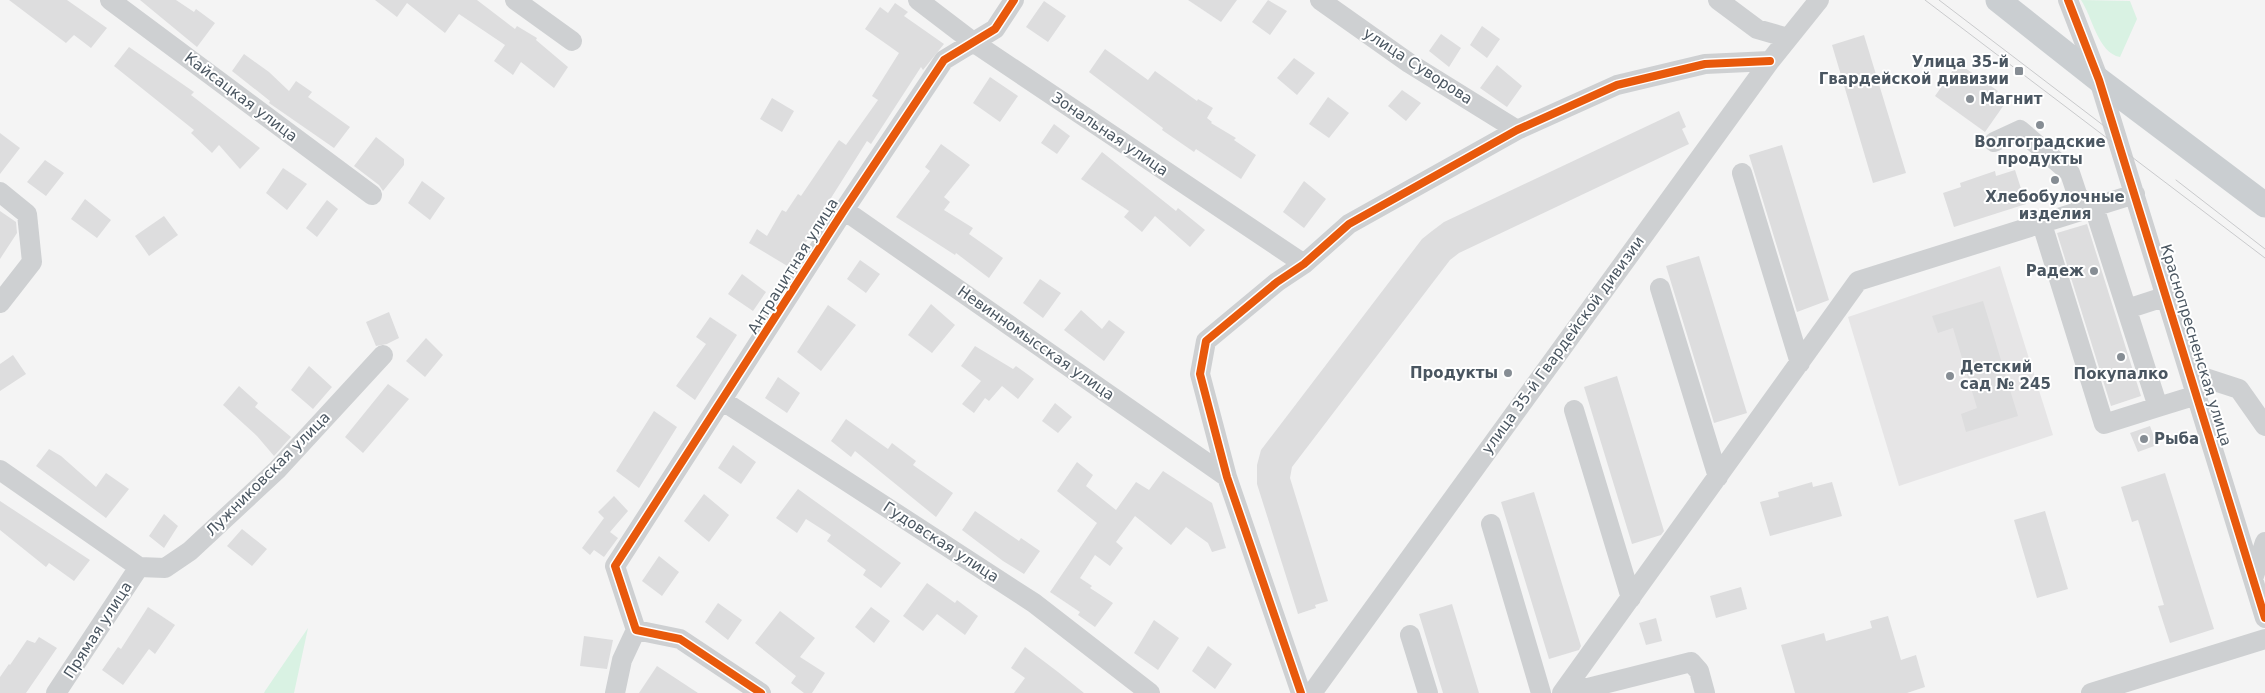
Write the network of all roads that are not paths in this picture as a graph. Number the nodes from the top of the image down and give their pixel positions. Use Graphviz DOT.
graph roads {
  1 [pos="110,0"];
  2 [pos="515,0"];
  3 [pos="918,0"];
  4 [pos="1014,0"];
  5 [pos="1320,0"];
  6 [pos="1718,0"];
  7 [pos="1819,0"];
  8 [pos="1998,0"];
  9 [pos="2068,0"];
  10 [pos="1788,38"];
  11 [pos="572,41"];
  12 [pos="974,42"];
  13 [pos="1770,61"];
  14 [pos="2099,80"];
  15 [pos="1517,130"];
  16 [pos="1994,142"];
  17 [pos="1742,173"];
  18 [pos="0,192"];
  19 [pos="2136,194"];
  20 [pos="372,195"];
  21 [pos="2265,205"];
  22 [pos="2091,208"];
  23 [pos="844,210"];
  24 [pos="2042,224"];
  25 [pos="1304,264"];
  26 [pos="1660,288"];
  27 [pos="2166,296"];
  28 [pos="0,303"];
  29 [pos="2127,309"];
  30 [pos="383,355"];
  31 [pos="1800,363"];
  32 [pos="2190,373"];
  33 [pos="2197,395"];
  34 [pos="723,401"];
  35 [pos="2158,407"];
  36 [pos="1574,410"];
  37 [pos="2265,426"];
  38 [pos="0,470"];
  39 [pos="1718,477"];
  40 [pos="1227,478"];
  41 [pos="1491,524"];
  42 [pos="2265,542"];
  43 [pos="139,567"];
  44 [pos="2253,579"];
  45 [pos="1631,598"];
  46 [pos="2265,618"];
  47 [pos="636,630"];
  48 [pos="1410,635"];
  49 [pos="2265,639"];
  50 [pos="1575,689"];
  51 [pos="56,693"];
  52 [pos="615,693"];
  53 [pos="761,693"];
  54 [pos="1150,693"];
  55 [pos="1301,693"];
  56 [pos="1312,693"];
  57 [pos="1428,693"];
  58 [pos="1541,693"];
  59 [pos="1705,693"];
  60 [pos="2091,693"];
  1 -- 20 [label="street, Кайсацкая улица"];
  2 -- 11 [label="street"];
  3 -- 12 [label="street, Зональная улица"];
  4 -- 12 [label="street, Антрацитная улица"];
  5 -- 15 [label="street, улица Суворова"];
  6 -- 10 [label="street"];
  7 -- 10 [label="street, улица 35-й Гвардейской дивизии"];
  8 -- 14 [label="main road"];
  9 -- 14 [label="street, Краснопресненская улица"];
  10 -- 13 [label="street, улица 35-й Гвардейской дивизии"];
  12 -- 23 [label="street, Антрацитная улица"];
  12 -- 25 [label="street, Зональная улица"];
  13 -- 15 [label="street"];
  13 -- 56 [label="street, улица 35-й Гвардейской дивизии"];
  14 -- 19 [label="street, Краснопресненская улица"];
  14 -- 21 [label="main road"];
  15 -- 25 [label="street"];
  16 -- 22 [label="street"];
  17 -- 31 [label="street"];
  18 -- 28 [label="street"];
  19 -- 22 [label="street"];
  19 -- 27 [label="street, Краснопресненская улица"];
  22 -- 24 [label="street"];
  22 -- 29 [label="street"];
  23 -- 34 [label="street, Антрацитная улица"];
  23 -- 40 [label="street, Невинномысская улица"];
  24 -- 31 [label="street"];
  24 -- 35 [label="street"];
  25 -- 40 [label="street"];
  26 -- 39 [label="street"];
  27 -- 29 [label="street"];
  27 -- 32 [label="street, Краснопресненская улица"];
  29 -- 35 [label="street"];
  30 -- 43 [label="street, Лужниковская улица"];
  31 -- 39 [label="street"];
  32 -- 33 [label="street, Краснопресненская улица"];
  32 -- 37 [label="street"];
  33 -- 35 [label="street"];
  33 -- 44 [label="street, Краснопресненская улица"];
  34 -- 47 [label="street, Антрацитная улица"];
  34 -- 54 [label="street, Гудовская улица"];
  36 -- 45 [label="street"];
  38 -- 43 [label="street"];
  39 -- 45 [label="street"];
  40 -- 55 [label="street"];
  41 -- 58 [label="street"];
  42 -- 44 [label="street"];
  43 -- 51 [label="street, Прямая улица"];
  44 -- 46 [label="street, Краснопресненская улица"];
  45 -- 50 [label="street"];
  47 -- 52 [label="street"];
  47 -- 53 [label="street"];
  48 -- 57 [label="street"];
  49 -- 60 [label="street"];
  50 -- 59 [label="street"];
}
